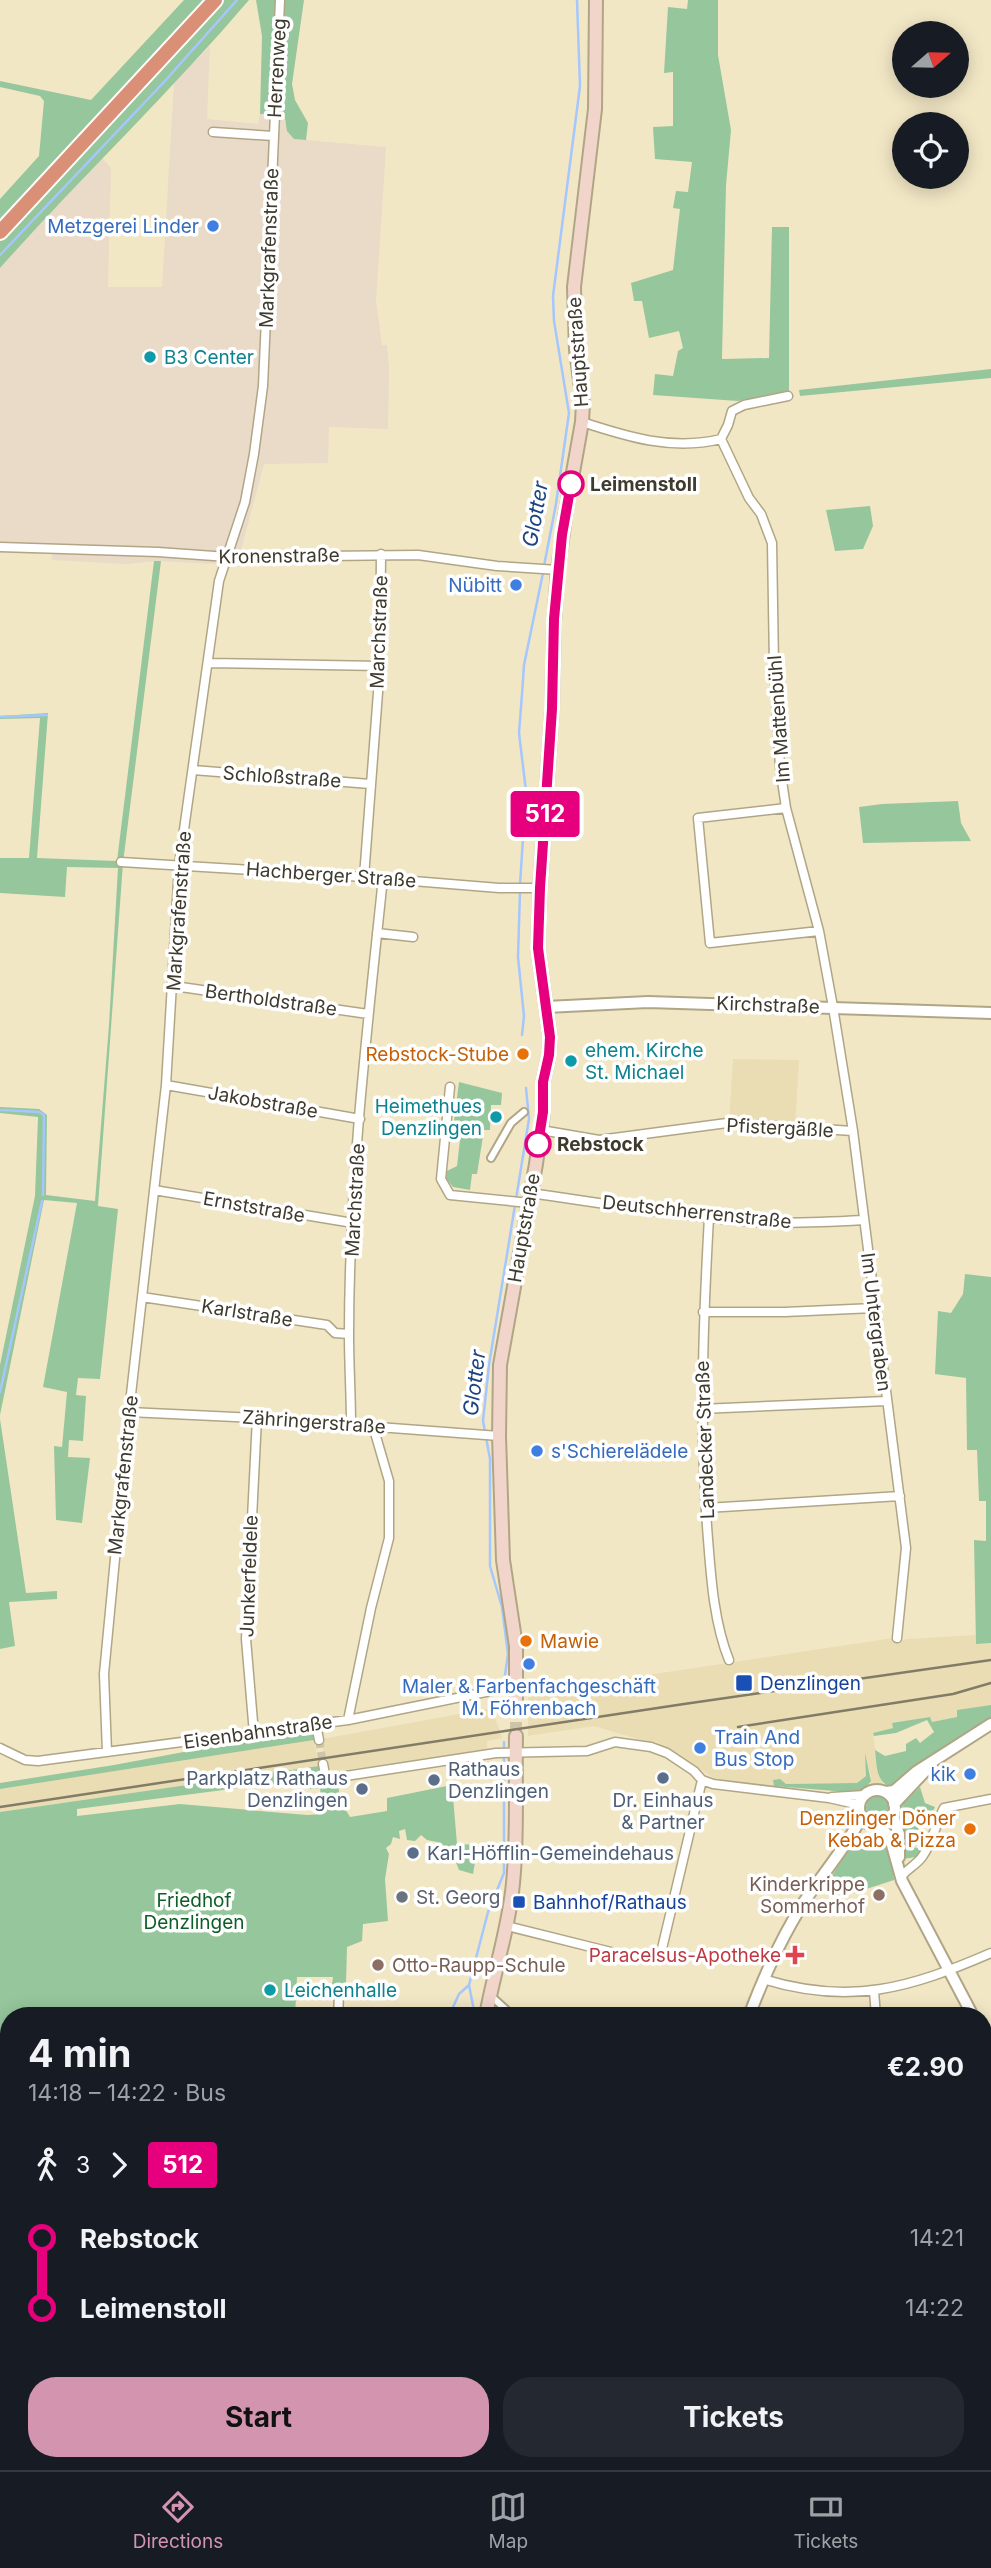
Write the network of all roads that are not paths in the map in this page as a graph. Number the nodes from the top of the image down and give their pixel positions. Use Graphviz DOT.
graph roads {
  1 [pos="215,0"];
  2 [pos="280,0"];
  3 [pos="596,0"];
  4 [pos="213,132"];
  5 [pos="273,136"];
  6 [pos="0,232"];
  7 [pos="788,396"];
  8 [pos="582,422"];
  9 [pos="720,439"];
  10 [pos="0,547"];
  11 [pos="381,554"];
  12 [pos="228,557"];
  13 [pos="554,570"];
  14 [pos="209,663"];
  15 [pos="380,666"];
  16 [pos="193,770"];
  17 [pos="370,784"];
  18 [pos="786,808"];
  19 [pos="121,862"];
  20 [pos="179,865"];
  21 [pos="364,877"];
  22 [pos="383,878"];
  23 [pos="540,888"];
  24 [pos="819,931"];
  25 [pos="377,933"];
  26 [pos="413,937"];
  27 [pos="174,986"];
  28 [pos="546,1007"];
  29 [pos="833,1007"];
  30 [pos="991,1013"];
  31 [pos="368,1014"];
  32 [pos="166,1085"];
  33 [pos="450,1087"];
  34 [pos="524,1112"];
  35 [pos="360,1119"];
  36 [pos="541,1130"];
  37 [pos="853,1131"];
  38 [pos="491,1158"];
  39 [pos="154,1189"];
  40 [pos="527,1199"];
  41 [pos="709,1217"];
  42 [pos="864,1220"];
  43 [pos="353,1223"];
  44 [pos="142,1297"];
  45 [pos="874,1308"];
  46 [pos="704,1312"];
  47 [pos="349,1334"];
  48 [pos="886,1401"];
  49 [pos="701,1409"];
  50 [pos="129,1412"];
  51 [pos="257,1418"];
  52 [pos="351,1425"];
  53 [pos="373,1426"];
  54 [pos="494,1436"];
  55 [pos="900,1496"];
  56 [pos="706,1508"];
  57 [pos="897,1638"];
  58 [pos="729,1660"];
  59 [pos="512,1686"];
  60 [pos="516,1704"];
  61 [pos="348,1720"];
  62 [pos="316,1724"];
  63 [pos="991,1724"];
  64 [pos="254,1734"];
  65 [pos="516,1736"];
  66 [pos="318,1741"];
  67 [pos="0,1748"];
  68 [pos="107,1752"];
  69 [pos="508,1753"];
  70 [pos="933,1762"];
  71 [pos="323,1764"];
  72 [pos="702,1780"];
  73 [pos="886,1792"];
  74 [pos="991,1799"];
  75 [pos="894,1804"];
  76 [pos="862,1806"];
  77 [pos="893,1816"];
  78 [pos="876,1825"];
  79 [pos="850,1840"];
  80 [pos="898,1863"];
  81 [pos="901,1877"];
  82 [pos="507,1926"];
  83 [pos="611,1952"];
  84 [pos="991,1953"];
  85 [pos="660,1957"];
  86 [pos="950,1971"];
  87 [pos="763,1979"];
  88 [pos="874,1992"];
  89 [pos="338,1995"];
  90 [pos="490,1995"];
  91 [pos="338,2007"];
  92 [pos="488,2007"];
  93 [pos="503,2007"];
  94 [pos="752,2007"];
  95 [pos="875,2007"];
  96 [pos="968,2007"];
  1 -- 6 [label="highway"];
  2 -- 5 [label="street, Herrenweg"];
  3 -- 8 [label="main road, Hauptstraße"];
  4 -- 5 [label="street"];
  5 -- 12 [label="street, Markgrafenstraße"];
  7 -- 9 [label="street"];
  8 -- 9 [label="street"];
  8 -- 13 [label="main road, Hauptstraße"];
  9 -- 18 [label="street, Im Mattenbühl"];
  10 -- 12 [label="street, Kronenstraße"];
  11 -- 12 [label="street, Kronenstraße"];
  11 -- 13 [label="street, Kronenstraße"];
  11 -- 15 [label="street, Marchstraße"];
  12 -- 14 [label="street, Markgrafenstraße"];
  13 -- 23 [label="main road, Hauptstraße"];
  14 -- 15 [label="street"];
  14 -- 16 [label="street, Markgrafenstraße"];
  15 -- 17 [label="street, Marchstraße"];
  16 -- 17 [label="street, Schloßstraße"];
  16 -- 20 [label="street, Markgrafenstraße"];
  17 -- 21 [label="street, Marchstraße"];
  18 -- 24 [label="street, Im Mattenbühl"];
  18 -- 24 [label="street"];
  19 -- 20 [label="street, Hachberger Straße"];
  20 -- 21 [label="street, Hachberger Straße"];
  20 -- 27 [label="street, Markgrafenstraße"];
  21 -- 22 [label="street, Hachberger Straße"];
  22 -- 23 [label="street, Hachberger Straße"];
  22 -- 25 [label="street, Marchstraße"];
  23 -- 28 [label="main road, Hauptstraße"];
  24 -- 29 [label="street, Im Mattenbühl"];
  25 -- 26 [label="street"];
  25 -- 31 [label="street, Marchstraße"];
  27 -- 31 [label="street, Bertholdstraße"];
  27 -- 32 [label="street, Markgrafenstraße"];
  28 -- 29 [label="street, Kirchstraße"];
  28 -- 36 [label="main road, Hauptstraße"];
  29 -- 30 [label="street, Kirchstraße"];
  29 -- 37 [label="street, Im Untergraben"];
  31 -- 35 [label="street, Marchstraße"];
  32 -- 35 [label="street, Jakobstraße"];
  32 -- 39 [label="street, Markgrafenstraße"];
  33 -- 40 [label="street, Deutschherrenstraße"];
  34 -- 38 [label="street"];
  35 -- 43 [label="street, Marchstraße"];
  36 -- 37 [label="street, Pfistergäßle"];
  36 -- 40 [label="main road, Hauptstraße"];
  37 -- 42 [label="street, Im Untergraben"];
  39 -- 43 [label="street, Ernststraße"];
  39 -- 44 [label="street, Markgrafenstraße"];
  40 -- 41 [label="street, Deutschherrenstraße"];
  40 -- 54 [label="main road, Hauptstraße"];
  41 -- 42 [label="street, Deutschherrenstraße"];
  41 -- 46 [label="street, Landecker Straße"];
  42 -- 45 [label="street, Im Untergraben"];
  43 -- 47 [label="street, Marchstraße"];
  44 -- 47 [label="street, Karlstraße"];
  44 -- 50 [label="street, Markgrafenstraße"];
  45 -- 46 [label="street"];
  45 -- 48 [label="street, Im Untergraben"];
  46 -- 49 [label="street, Landecker Straße"];
  47 -- 52 [label="street, Marchstraße"];
  48 -- 49 [label="street"];
  48 -- 55 [label="street, Im Untergraben"];
  49 -- 56 [label="street, Landecker Straße"];
  50 -- 51 [label="street, Zähringerstraße"];
  50 -- 68 [label="street, Markgrafenstraße"];
  51 -- 52 [label="street, Zähringerstraße"];
  51 -- 64 [label="street, Junkerfeldele"];
  52 -- 53 [label="street, Zähringerstraße"];
  53 -- 54 [label="street, Zähringerstraße"];
  53 -- 61 [label="street"];
  54 -- 59 [label="main road, Hauptstraße"];
  55 -- 56 [label="street"];
  55 -- 57 [label="street, Im Untergraben"];
  56 -- 58 [label="street, Landecker Straße"];
  59 -- 60 [label="main road, Hauptstraße"];
  59 -- 61 [label="street, Eisenbahnstraße"];
  61 -- 62 [label="street, Eisenbahnstraße"];
  62 -- 64 [label="street, Eisenbahnstraße"];
  62 -- 66 [label="street"];
  63 -- 70 [label="street"];
  64 -- 68 [label="street, Eisenbahnstraße"];
  65 -- 69 [label="main road"];
  67 -- 68 [label="street, Eisenbahnstraße"];
  69 -- 71 [label="street"];
  69 -- 72 [label="street"];
  69 -- 82 [label="main road"];
  70 -- 73 [label="street"];
  70 -- 75 [label="street"];
  72 -- 76 [label="street"];
  72 -- 85 [label="street"];
  73 -- 75 [label="street"];
  73 -- 76 [label="street"];
  74 -- 81 [label="street"];
  75 -- 77 [label="street"];
  76 -- 78 [label="street"];
  76 -- 79 [label="street"];
  77 -- 78 [label="street"];
  77 -- 80 [label="street"];
  78 -- 79 [label="street"];
  78 -- 80 [label="street"];
  79 -- 87 [label="street"];
  80 -- 81 [label="street"];
  81 -- 86 [label="street"];
  82 -- 83 [label="street"];
  82 -- 90 [label="main road"];
  84 -- 86 [label="street"];
  86 -- 88 [label="street"];
  86 -- 96 [label="street"];
  87 -- 88 [label="street"];
  87 -- 94 [label="street"];
  88 -- 95 [label="street"];
  89 -- 91 [label="street"];
  90 -- 92 [label="main road"];
  90 -- 93 [label="street"];
}
